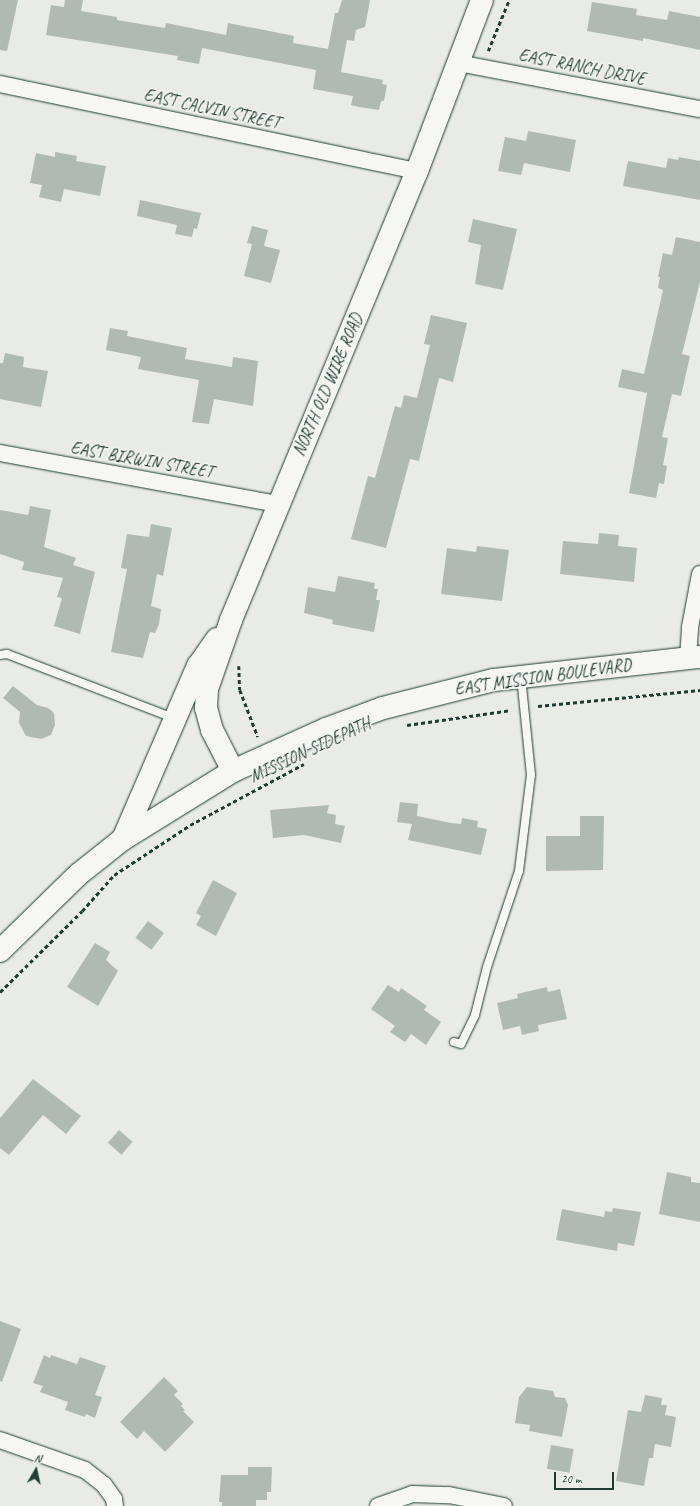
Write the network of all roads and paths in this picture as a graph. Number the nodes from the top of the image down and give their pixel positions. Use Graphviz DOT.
graph roads {
  1 [pos="482,0"];
  2 [pos="509,0"];
  3 [pos="458,63"];
  4 [pos="481,68"];
  5 [pos="0,84"];
  6 [pos="700,109"];
  7 [pos="417,171"];
  8 [pos="0,453"];
  9 [pos="278,504"];
  10 [pos="700,574"];
  11 [pos="231,620"];
  12 [pos="0,655"];
  13 [pos="694,658"];
  14 [pos="240,659"];
  15 [pos="521,676"];
  16 [pos="700,690"];
  17 [pos="524,708"];
  18 [pos="174,718"];
  19 [pos="403,726"];
  20 [pos="258,737"];
  21 [pos="311,761"];
  22 [pos="233,771"];
  23 [pos="123,839"];
  24 [pos="0,951"];
  25 [pos="0,992"];
  26 [pos="454,1042"];
  27 [pos="0,1440"];
  28 [pos="115,1506"];
  29 [pos="378,1506"];
  30 [pos="504,1506"];
  1 -- 3 [label="street, NORTH OLD WIRE ROAD"];
  2 -- 4 [label="path"];
  3 -- 4 [label="street, EAST RANCH DRIVE"];
  3 -- 7 [label="street, NORTH OLD WIRE ROAD"];
  4 -- 6 [label="street, EAST RANCH DRIVE"];
  5 -- 7 [label="street, EAST CALVIN STREET"];
  7 -- 9 [label="street, NORTH OLD WIRE ROAD"];
  8 -- 9 [label="street, EAST BIRWIN STREET"];
  9 -- 11 [label="street, NORTH OLD WIRE ROAD"];
  10 -- 13 [label="street"];
  11 -- 18 [label="street"];
  11 -- 22 [label="street, NORTH OLD WIRE ROAD"];
  12 -- 18 [label="lane"];
  13 -- 15 [label="street, EAST MISSION BOULEVARD"];
  14 -- 20 [label="path"];
  15 -- 17 [label="lane"];
  15 -- 22 [label="street, EAST MISSION BOULEVARD"];
  16 -- 17 [label="path"];
  17 -- 19 [label="path"];
  17 -- 26 [label="lane"];
  18 -- 23 [label="street"];
  21 -- 25 [label="path, MISSION SIDEPATH"];
  22 -- 23 [label="street, EAST MISSION BOULEVARD"];
  23 -- 24 [label="street, EAST MISSION BOULEVARD"];
  27 -- 28 [label="street"];
  29 -- 30 [label="street"];
}
